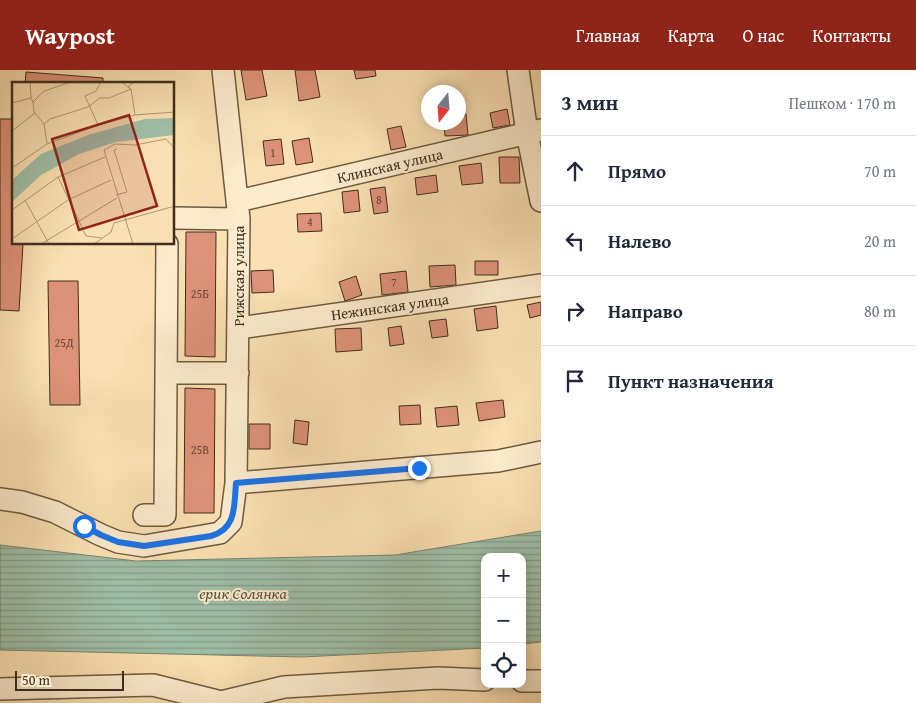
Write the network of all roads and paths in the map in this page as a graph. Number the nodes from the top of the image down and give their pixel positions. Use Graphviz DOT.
graph roads {
  1 [pos="223,70"];
  2 [pos="518,70"];
  3 [pos="534,131"];
  4 [pos="541,201"];
  5 [pos="239,210"];
  6 [pos="175,218"];
  7 [pos="167,245"];
  8 [pos="541,286"];
  9 [pos="239,328"];
  10 [pos="166,373"];
  11 [pos="238,373"];
  12 [pos="541,452"];
  13 [pos="236,483"];
  14 [pos="0,499"];
  15 [pos="144,515"];
  16 [pos="481,680"];
  17 [pos="526,681"];
  18 [pos="541,681"];
  19 [pos="0,689"];
  20 [pos="221,703"];
  1 -- 5 [label="street, Рижская улица"];
  2 -- 3 [label="street"];
  3 -- 4 [label="street"];
  3 -- 5 [label="street, Клинская улица"];
  5 -- 6 [label="street, Клинская улица"];
  5 -- 9 [label="street, Рижская улица"];
  7 -- 10 [label="street"];
  8 -- 9 [label="street, Нежинская улица"];
  9 -- 11 [label="street, Рижская улица"];
  10 -- 11 [label="street"];
  10 -- 15 [label="street"];
  11 -- 13 [label="street, Рижская улица"];
  12 -- 13 [label="street"];
  13 -- 14 [label="street, Рижская улица"];
  16 -- 20 [label="street"];
  17 -- 18 [label="street"];
  19 -- 20 [label="street"];
}
